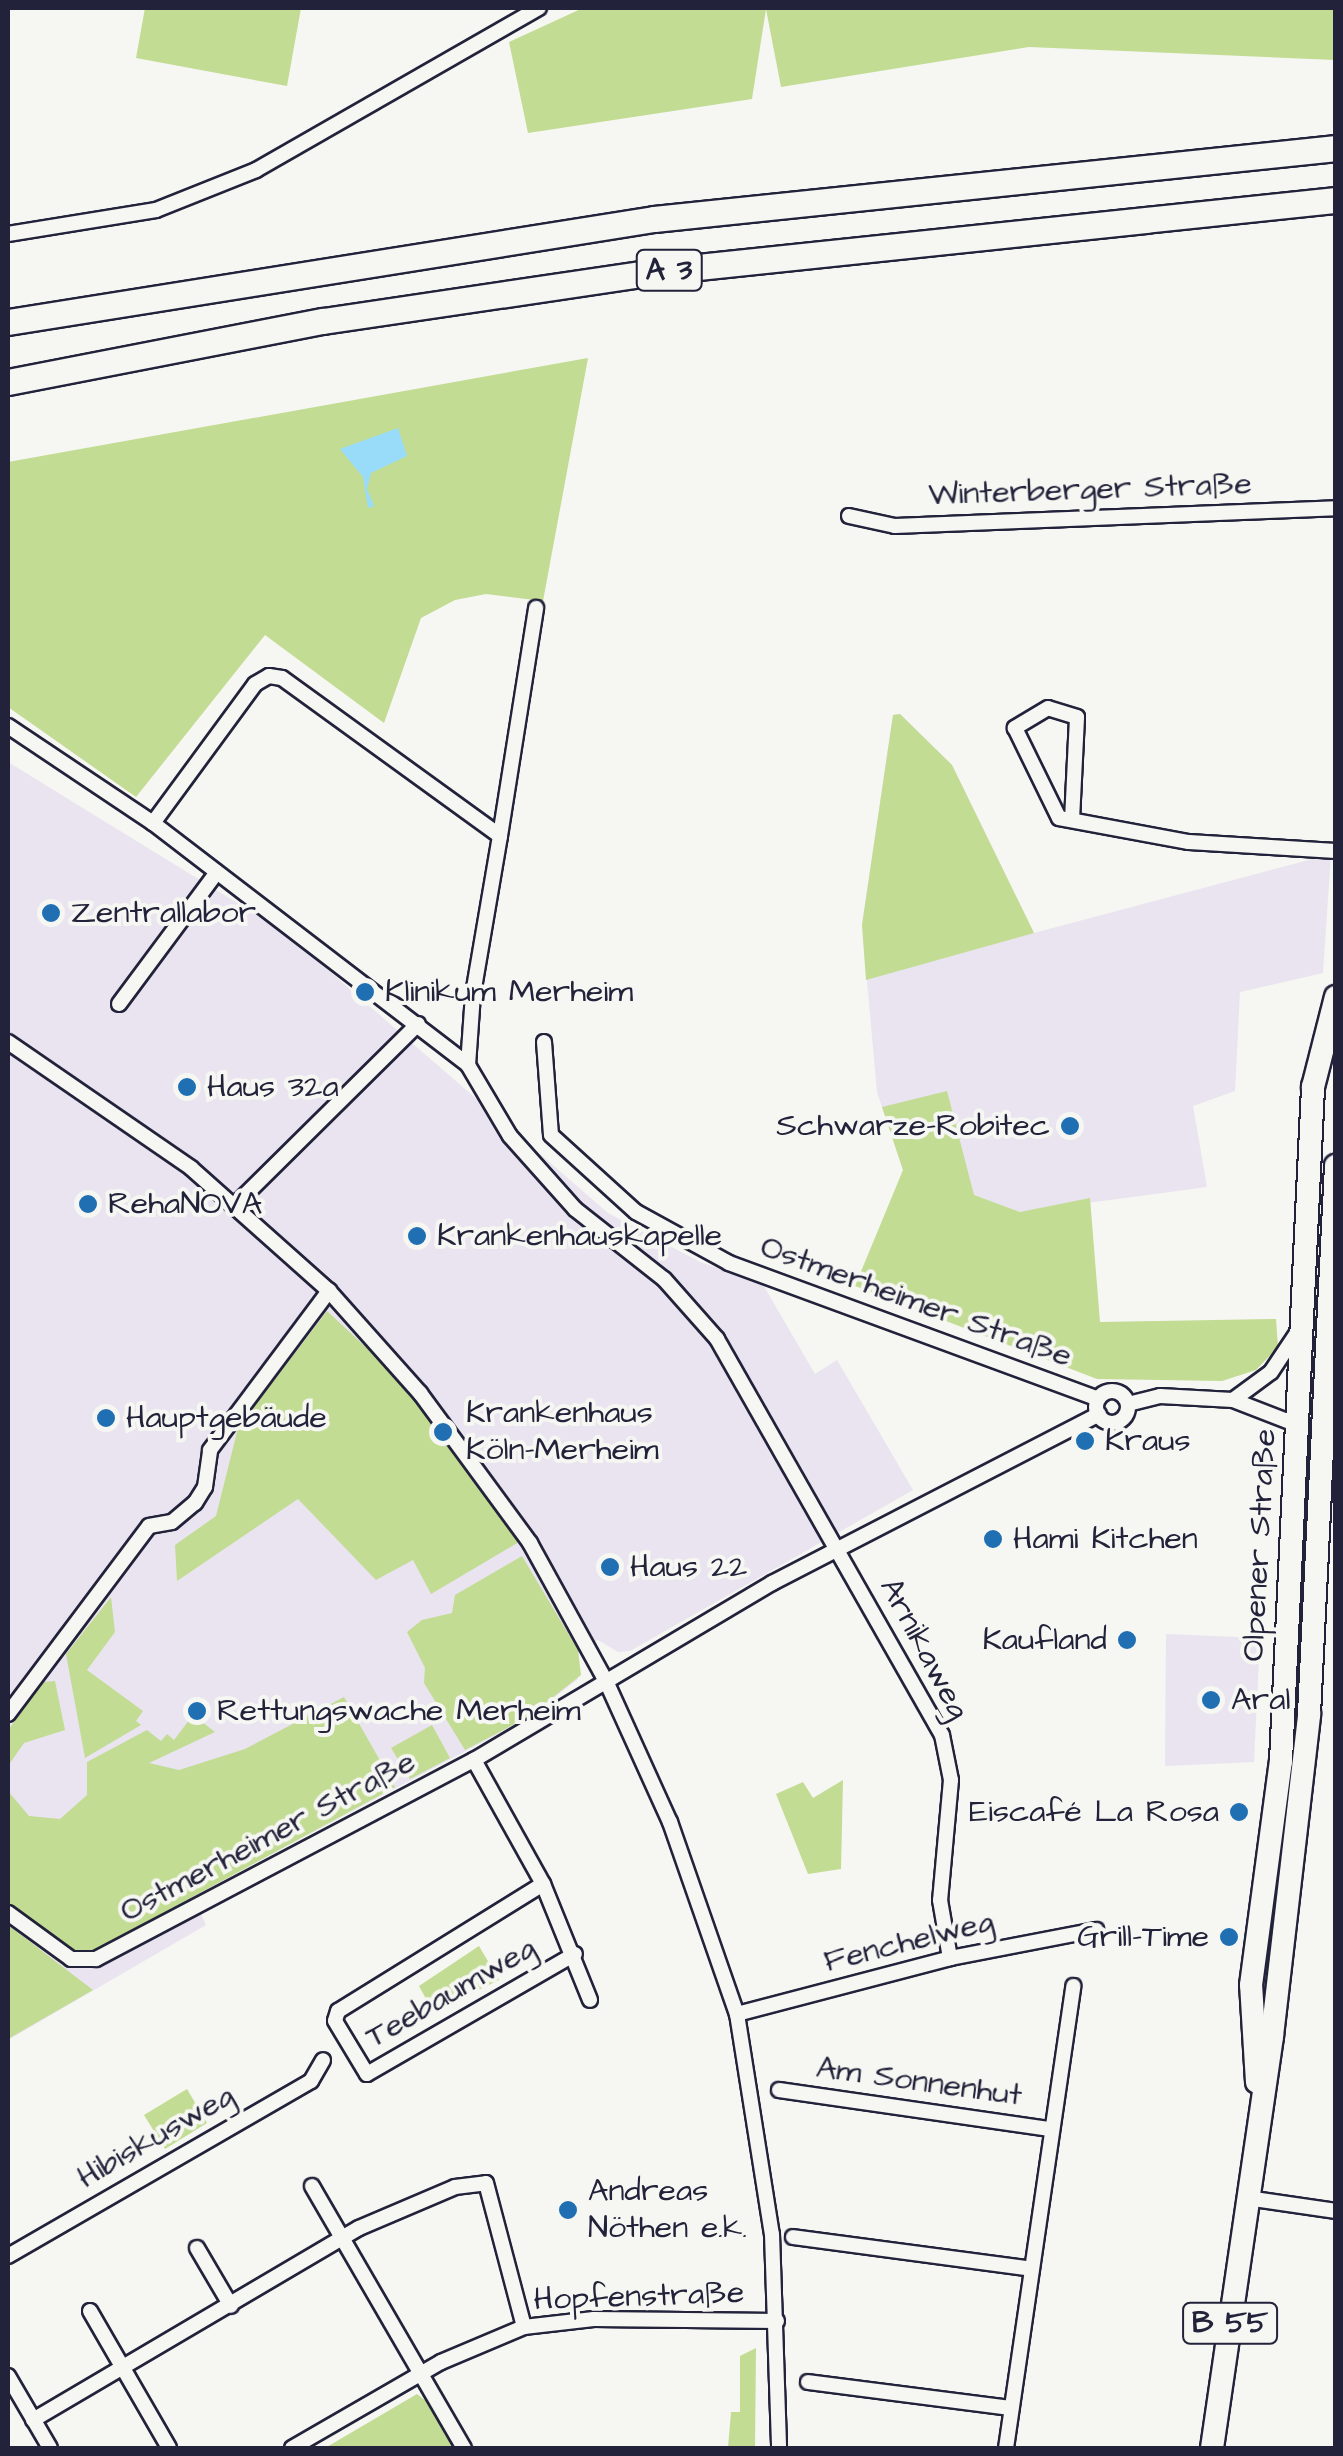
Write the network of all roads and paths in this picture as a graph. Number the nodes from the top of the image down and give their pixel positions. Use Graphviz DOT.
graph roads {
  1 [pos="539,8"];
  2 [pos="1336,148"];
  3 [pos="1336,200"];
  4 [pos="8,234"];
  5 [pos="8,322"];
  6 [pos="8,382"];
  7 [pos="1336,508"];
  8 [pos="848,516"];
  9 [pos="536,608"];
  10 [pos="8,726"];
  11 [pos="1072,820"];
  12 [pos="153,822"];
  13 [pos="500,836"];
  14 [pos="1336,851"];
  15 [pos="217,872"];
  16 [pos="1336,996"];
  17 [pos="119,1004"];
  18 [pos="418,1024"];
  19 [pos="8,1042"];
  20 [pos="544,1042"];
  21 [pos="468,1065"];
  22 [pos="1336,1166"];
  23 [pos="236,1204"];
  24 [pos="330,1290"];
  25 [pos="1302,1320"];
  26 [pos="1233,1400"];
  27 [pos="1128,1404"];
  28 [pos="1098,1407"];
  29 [pos="1300,1426"];
  30 [pos="838,1550"];
  31 [pos="606,1681"];
  32 [pos="8,1714"];
  33 [pos="474,1760"];
  34 [pos="543,1884"];
  35 [pos="8,1914"];
  36 [pos="1096,1930"];
  37 [pos="575,1954"];
  38 [pos="950,1958"];
  39 [pos="1073,1986"];
  40 [pos="1263,1986"];
  41 [pos="590,2000"];
  42 [pos="736,2014"];
  43 [pos="323,2060"];
  44 [pos="780,2090"];
  45 [pos="1050,2129"];
  46 [pos="312,2186"];
  47 [pos="1247,2198"];
  48 [pos="1336,2212"];
  49 [pos="793,2237"];
  50 [pos="344,2241"];
  51 [pos="197,2248"];
  52 [pos="8,2256"];
  53 [pos="1032,2269"];
  54 [pos="231,2306"];
  55 [pos="90,2311"];
  56 [pos="777,2321"];
  57 [pos="524,2327"];
  58 [pos="124,2368"];
  59 [pos="419,2375"];
  60 [pos="8,2376"];
  61 [pos="808,2382"];
  62 [pos="1011,2408"];
  63 [pos="33,2420"];
  64 [pos="50,2448"];
  65 [pos="169,2448"];
  66 [pos="292,2448"];
  67 [pos="464,2448"];
  68 [pos="779,2448"];
  69 [pos="1006,2448"];
  70 [pos="1212,2448"];
  1 -- 4 [label="street"];
  2 -- 5 [label="highway, A 3"];
  3 -- 6 [label="highway, A 3"];
  7 -- 8 [label="street, Winterberger Straße"];
  9 -- 13 [label="street"];
  10 -- 12 [label="street"];
  11 -- 11 [label="street"];
  11 -- 14 [label="street"];
  12 -- 13 [label="street"];
  12 -- 15 [label="street"];
  13 -- 21 [label="street"];
  15 -- 17 [label="street"];
  15 -- 18 [label="street"];
  16 -- 25 [label="main road, Olpener Straße / B 55"];
  18 -- 21 [label="street"];
  18 -- 23 [label="street"];
  19 -- 23 [label="street"];
  20 -- 28 [label="street, Ostmerheimer Straße"];
  21 -- 30 [label="street"];
  22 -- 40 [label="main road, Olpener Straße / B 55"];
  23 -- 24 [label="street"];
  24 -- 31 [label="street"];
  24 -- 32 [label="street"];
  25 -- 26 [label="street"];
  25 -- 29 [label="main road, Olpener Straße / B 55"];
  26 -- 27 [label="street"];
  26 -- 29 [label="street"];
  27 -- 28 [label="street"];
  27 -- 28 [label="street"];
  28 -- 30 [label="street, Ostmerheimer Straße"];
  29 -- 40 [label="main road, Olpener Straße / B 55"];
  30 -- 31 [label="street, Ostmerheimer Straße"];
  30 -- 38 [label="street, Arnikaweg"];
  31 -- 33 [label="street, Ostmerheimer Straße"];
  31 -- 42 [label="street"];
  33 -- 34 [label="street, Teebaumweg"];
  33 -- 35 [label="street, Ostmerheimer Straße"];
  34 -- 37 [label="street, Teebaumweg"];
  34 -- 37 [label="street, Teebaumweg"];
  36 -- 38 [label="street, Fenchelweg"];
  37 -- 41 [label="street, Teebaumweg"];
  38 -- 42 [label="street, Fenchelweg"];
  39 -- 45 [label="street, Am Sonnenhut"];
  40 -- 47 [label="main road, Olpener Straße / B 55"];
  42 -- 56 [label="street"];
  43 -- 52 [label="street, Hibiskusweg"];
  44 -- 45 [label="street, Am Sonnenhut"];
  45 -- 53 [label="street, Am Sonnenhut"];
  46 -- 50 [label="street"];
  47 -- 48 [label="street"];
  47 -- 70 [label="main road, Olpener Straße / B 55"];
  49 -- 53 [label="street"];
  50 -- 54 [label="street"];
  50 -- 57 [label="street"];
  50 -- 59 [label="street"];
  51 -- 54 [label="street"];
  53 -- 62 [label="street, Am Sonnenhut"];
  54 -- 58 [label="street"];
  55 -- 58 [label="street"];
  56 -- 57 [label="street, Hopfenstraße"];
  56 -- 68 [label="street"];
  57 -- 59 [label="street, Hopfenstraße"];
  58 -- 63 [label="street"];
  58 -- 65 [label="street"];
  59 -- 66 [label="street, Hopfenstraße"];
  59 -- 67 [label="street"];
  60 -- 63 [label="street"];
  61 -- 62 [label="street"];
  62 -- 69 [label="street, Am Sonnenhut"];
  63 -- 64 [label="street"];
}
